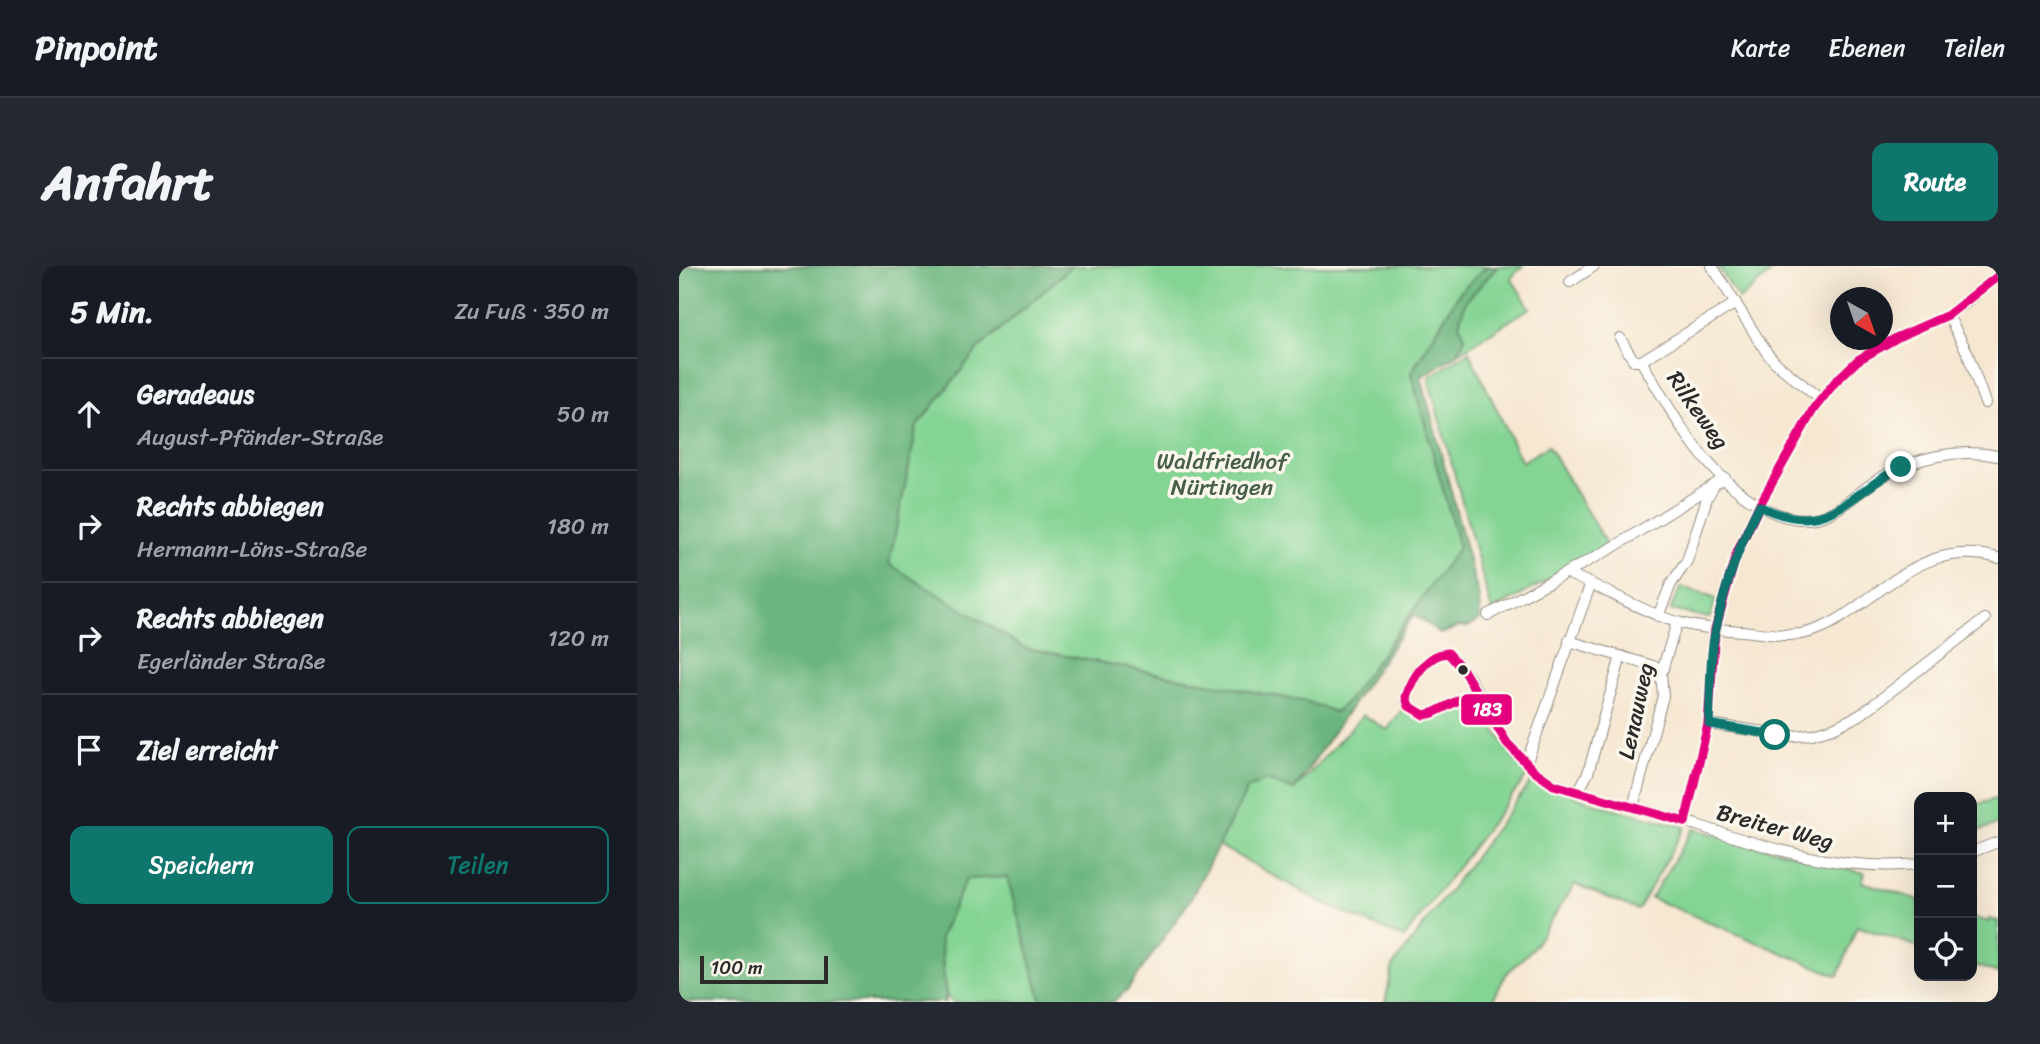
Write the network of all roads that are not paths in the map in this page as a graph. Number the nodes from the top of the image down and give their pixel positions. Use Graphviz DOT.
graph roads {
  1 [pos="1594,266"];
  2 [pos="1713,266"];
  3 [pos="1994,266"];
  4 [pos="1998,274"];
  5 [pos="1570,282"];
  6 [pos="1736,303"];
  7 [pos="1948,315"];
  8 [pos="1620,338"];
  9 [pos="1641,361"];
  10 [pos="1820,399"];
  11 [pos="1985,402"];
  12 [pos="1998,456"];
  13 [pos="1720,481"];
  14 [pos="1759,506"];
  15 [pos="1998,558"];
  16 [pos="1571,575"];
  17 [pos="1591,583"];
  18 [pos="1489,615"];
  19 [pos="1658,616"];
  20 [pos="1985,619"];
  21 [pos="1677,622"];
  22 [pos="1715,630"];
  23 [pos="1569,641"];
  24 [pos="1621,656"];
  25 [pos="1663,669"];
  26 [pos="1490,716"];
  27 [pos="1709,724"];
  28 [pos="1526,764"];
  29 [pos="1578,792"];
  30 [pos="1633,807"];
  31 [pos="1685,822"];
  32 [pos="1998,842"];
  33 [pos="1977,850"];
  34 [pos="1914,865"];
  1 -- 5 [label="street"];
  2 -- 6 [label="street"];
  3 -- 4 [label="street"];
  4 -- 7 [label="street"];
  6 -- 9 [label="street, Rilkeweg"];
  6 -- 10 [label="street"];
  7 -- 10 [label="street"];
  7 -- 11 [label="street"];
  8 -- 9 [label="street, Rilkeweg"];
  9 -- 13 [label="street, Rilkeweg"];
  10 -- 14 [label="street"];
  12 -- 14 [label="street, Rilkeweg"];
  13 -- 14 [label="street, Rilkeweg"];
  13 -- 18 [label="street"];
  13 -- 19 [label="street"];
  14 -- 22 [label="street"];
  15 -- 22 [label="street"];
  16 -- 17 [label="street"];
  17 -- 19 [label="street"];
  17 -- 23 [label="street"];
  19 -- 21 [label="street"];
  20 -- 27 [label="street"];
  21 -- 22 [label="street"];
  21 -- 25 [label="street, Lenauweg"];
  22 -- 27 [label="street"];
  23 -- 24 [label="street"];
  23 -- 28 [label="street"];
  24 -- 25 [label="street"];
  24 -- 29 [label="street"];
  25 -- 30 [label="street, Lenauweg"];
  26 -- 26 [label="street, Breiter Weg"];
  26 -- 28 [label="street, Breiter Weg"];
  27 -- 31 [label="street"];
  28 -- 29 [label="street, Breiter Weg"];
  29 -- 30 [label="street, Breiter Weg"];
  30 -- 31 [label="street, Breiter Weg"];
  31 -- 34 [label="street, Breiter Weg"];
  32 -- 33 [label="street"];
}
